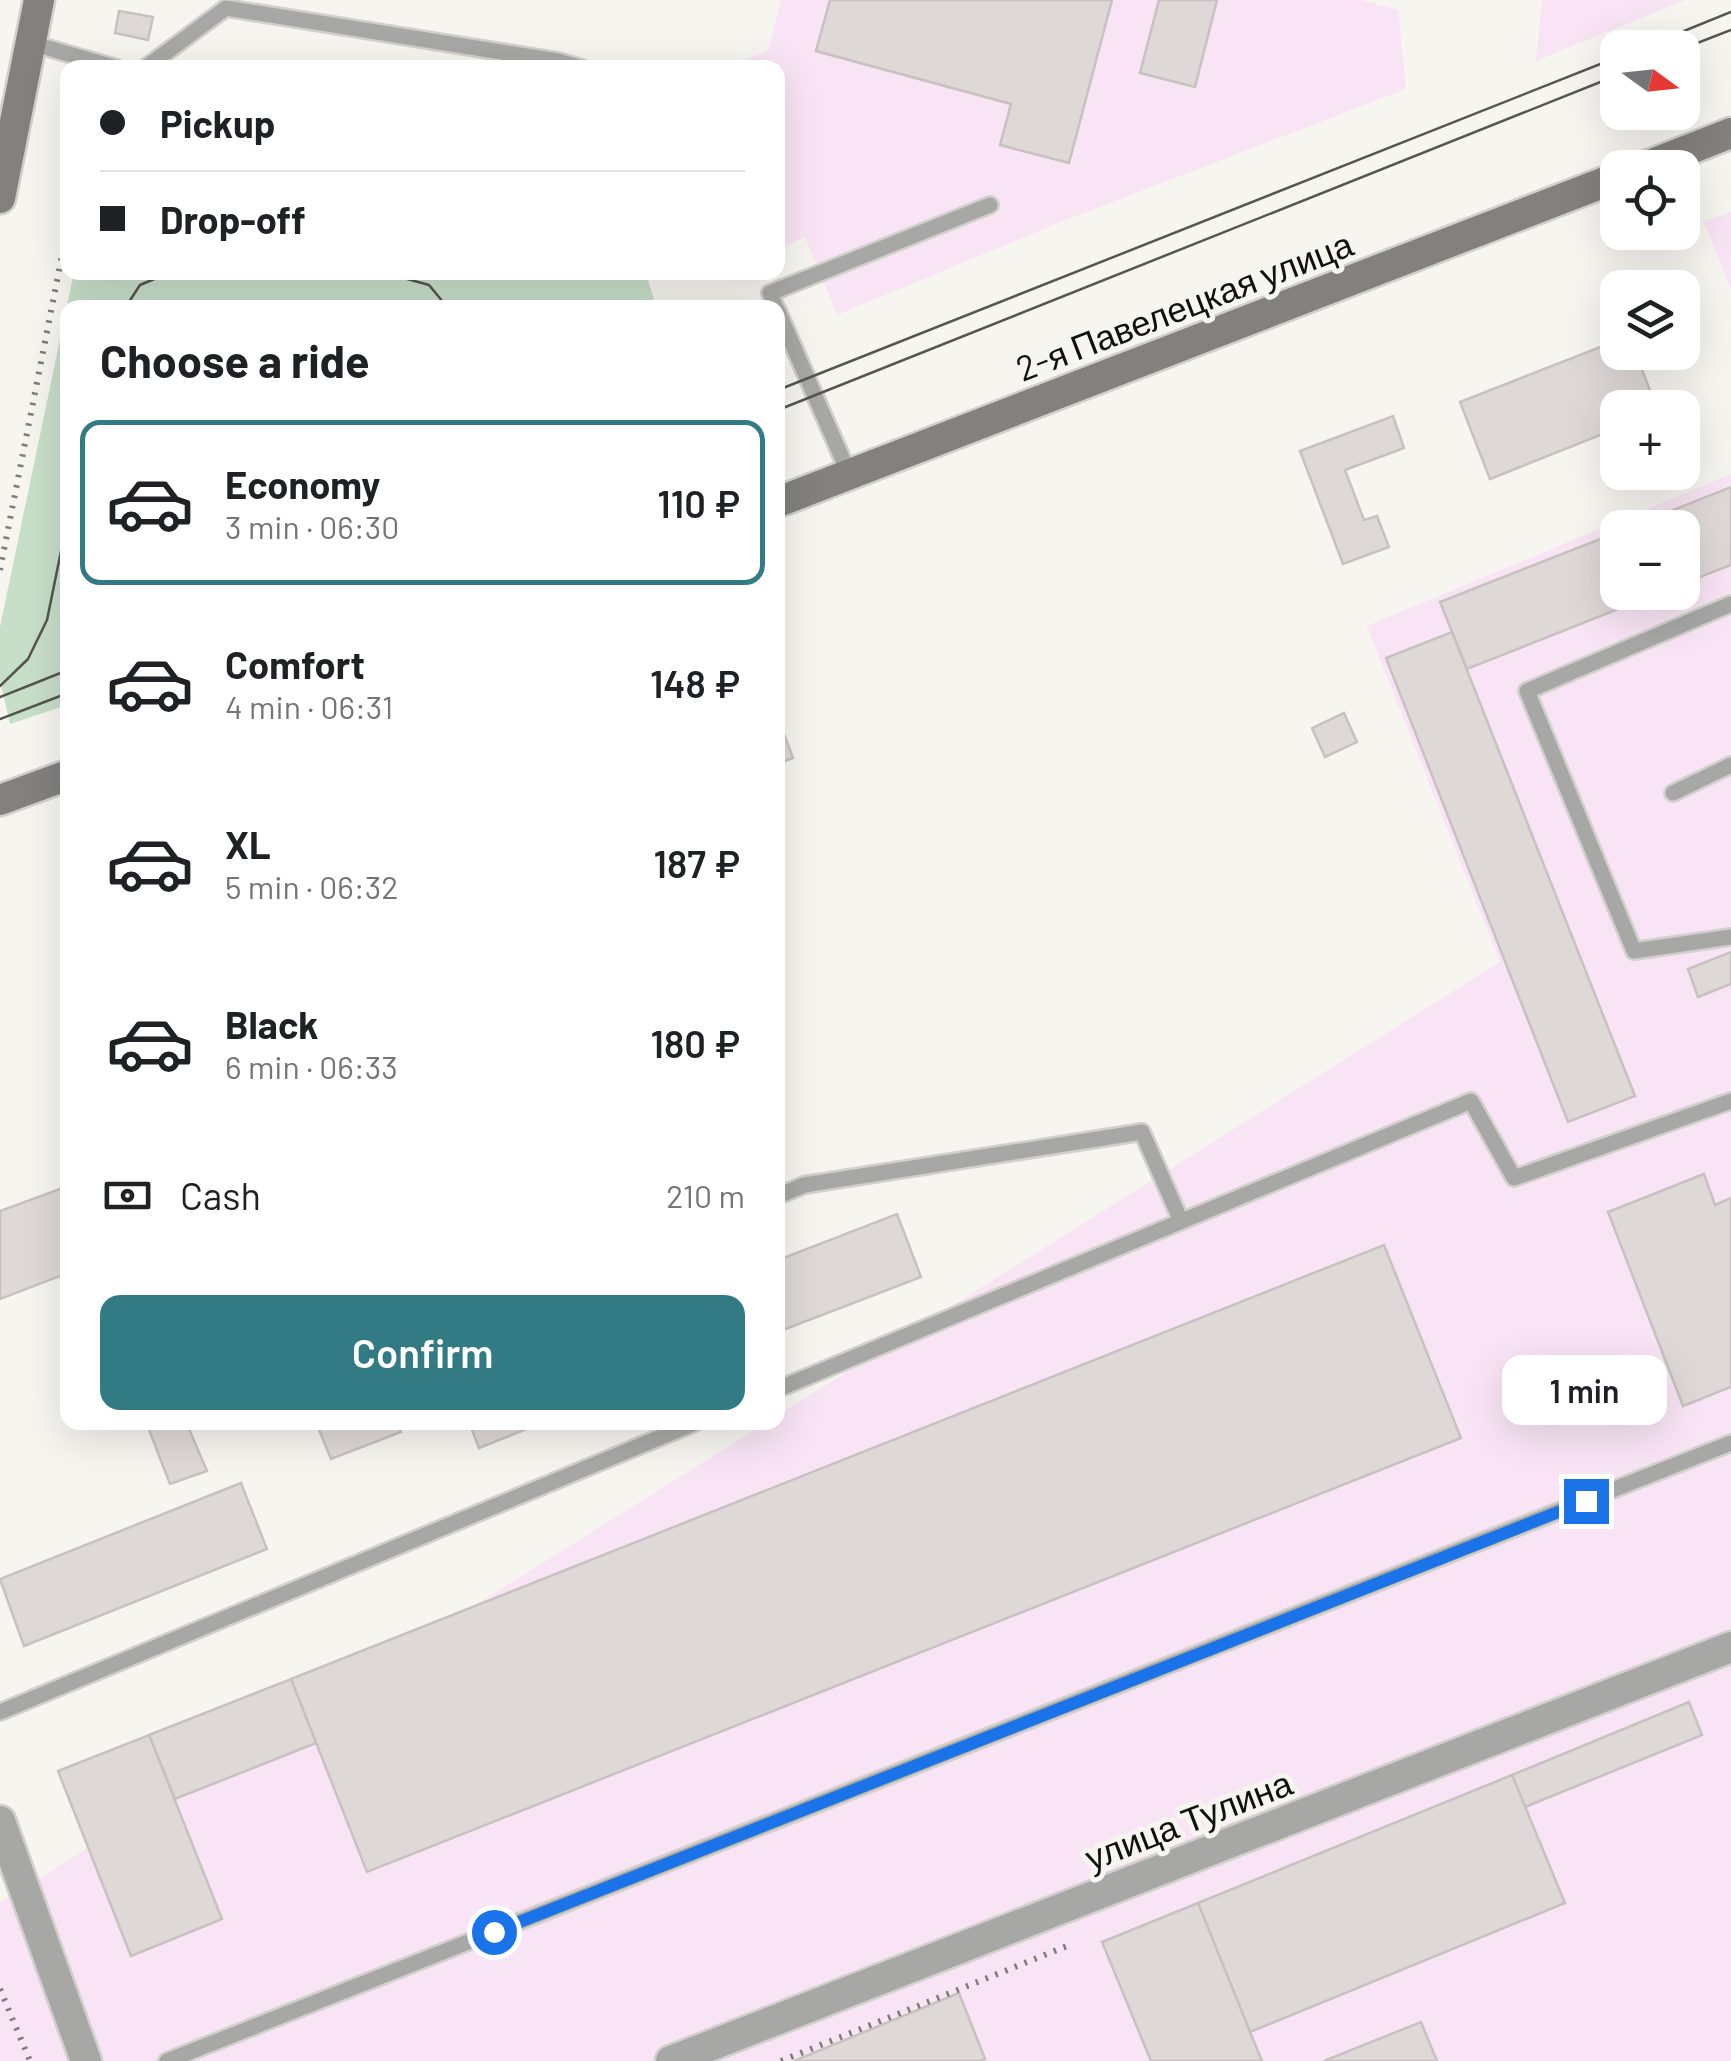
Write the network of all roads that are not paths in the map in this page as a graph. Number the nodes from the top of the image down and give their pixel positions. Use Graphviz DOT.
graph roads {
  1 [pos="39,0"];
  2 [pos="31,43"];
  3 [pos="89,60"];
  4 [pos="156,60"];
  5 [pos="558,60"];
  6 [pos="1731,133"];
  7 [pos="1688,150"];
  8 [pos="1600,184"];
  9 [pos="0,194"];
  10 [pos="990,206"];
  11 [pos="773,300"];
  12 [pos="785,327"];
  13 [pos="849,474"];
  14 [pos="785,499"];
  15 [pos="1731,604"];
  16 [pos="1731,766"];
  17 [pos="60,778"];
  18 [pos="1673,793"];
  19 [pos="0,800"];
  20 [pos="1731,937"];
  21 [pos="1731,1101"];
  22 [pos="785,1193"];
  23 [pos="1182,1221"];
  24 [pos="785,1386"];
  25 [pos="677,1430"];
  26 [pos="1731,1443"];
  27 [pos="1731,1647"];
  28 [pos="0,1712"];
  29 [pos="0,1820"];
  30 [pos="86,2061"];
  31 [pos="167,2061"];
  32 [pos="671,2061"];
  1 -- 2 [label="main road"];
  2 -- 3 [label="lane"];
  2 -- 9 [label="main road"];
  4 -- 5 [label="lane"];
  6 -- 7 [label="main road"];
  8 -- 13 [label="main road, 2-я Павелецкая улица"];
  10 -- 11 [label="lane"];
  12 -- 13 [label="lane"];
  13 -- 14 [label="main road, 2-я Павелецкая улица"];
  15 -- 20 [label="lane"];
  16 -- 18 [label="lane"];
  17 -- 19 [label="main road"];
  21 -- 23 [label="lane"];
  22 -- 23 [label="lane"];
  23 -- 24 [label="lane"];
  25 -- 28 [label="lane"];
  26 -- 31 [label="lane"];
  27 -- 32 [label="street, улица Тулина"];
  29 -- 30 [label="street"];
}
